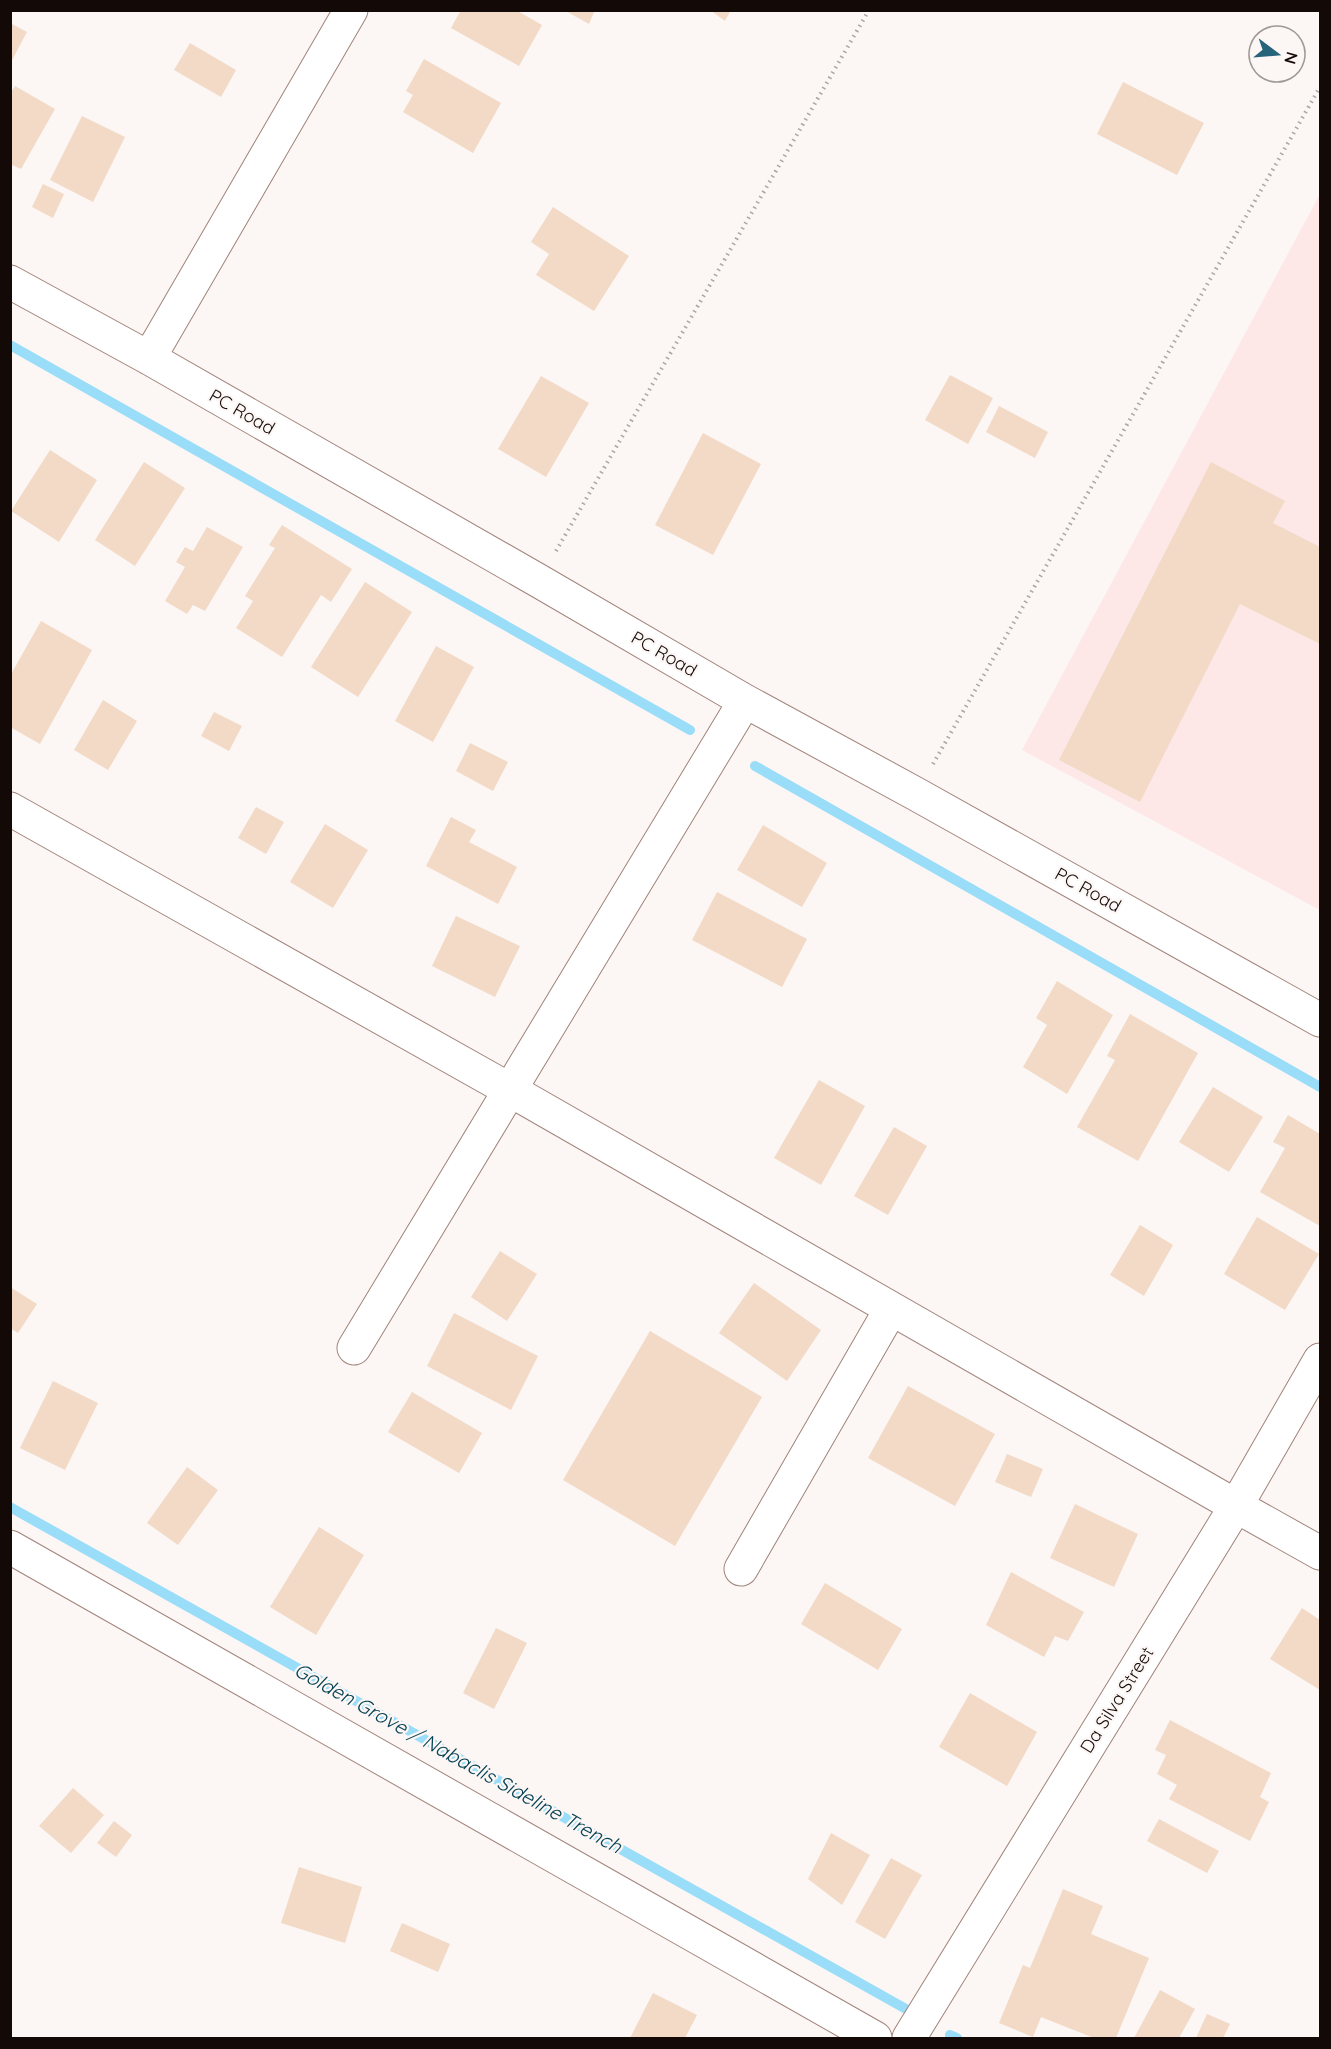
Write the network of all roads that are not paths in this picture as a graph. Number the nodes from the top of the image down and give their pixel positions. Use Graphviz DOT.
graph roads {
  1 [pos="351,10"];
  2 [pos="10,282"];
  3 [pos="149,358"];
  4 [pos="745,701"];
  5 [pos="10,809"];
  6 [pos="1320,1020"];
  7 [pos="510,1090"];
  8 [pos="891,1309"];
  9 [pos="354,1348"];
  10 [pos="1320,1360"];
  11 [pos="1236,1506"];
  12 [pos="10,1547"];
  13 [pos="1320,1553"];
  14 [pos="741,1569"];
  15 [pos="875,2038"];
  16 [pos="909,2038"];
  1 -- 3 [label="street"];
  2 -- 3 [label="street, PC Road"];
  3 -- 4 [label="street, PC Road"];
  4 -- 6 [label="street, PC Road"];
  4 -- 7 [label="street"];
  5 -- 7 [label="street"];
  7 -- 8 [label="street"];
  7 -- 9 [label="street"];
  8 -- 11 [label="street"];
  8 -- 14 [label="street"];
  10 -- 11 [label="street, Da Silva Street"];
  11 -- 13 [label="street"];
  11 -- 16 [label="street, Da Silva Street"];
  12 -- 15 [label="street"];
}
